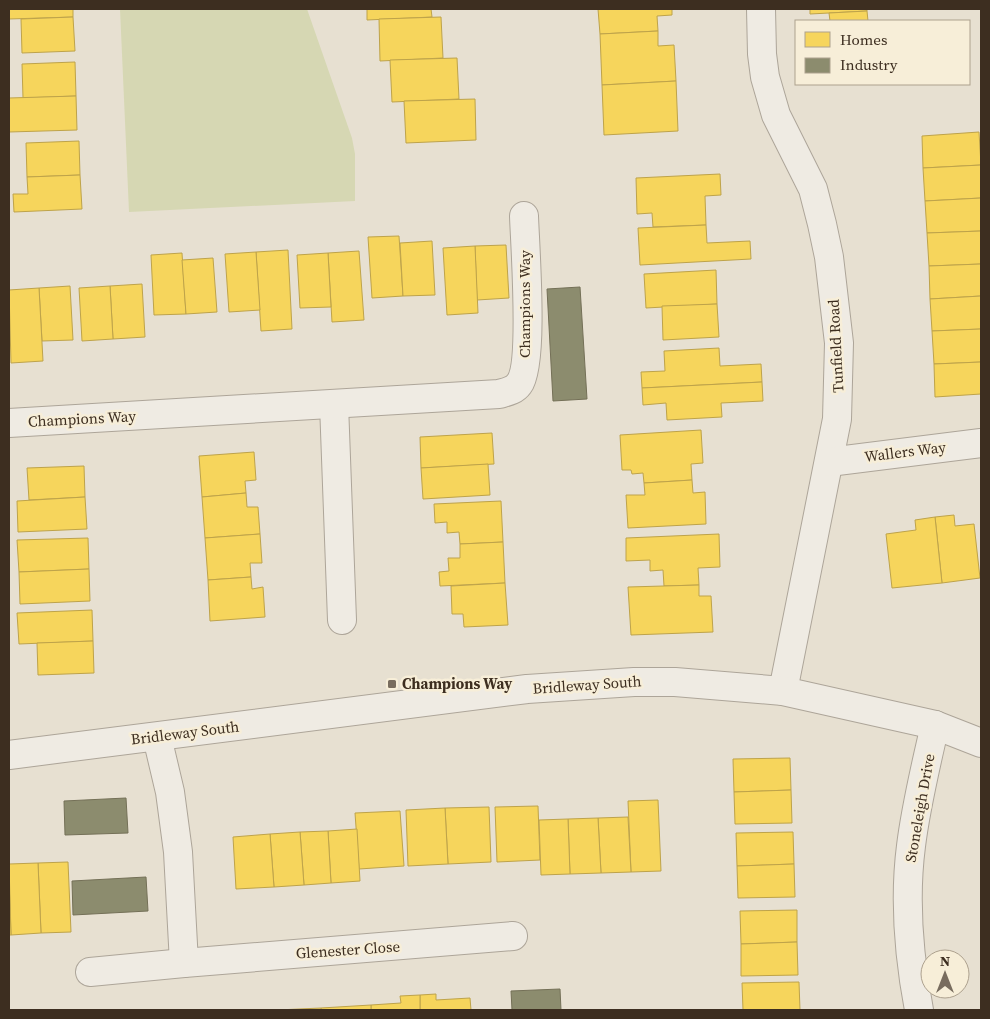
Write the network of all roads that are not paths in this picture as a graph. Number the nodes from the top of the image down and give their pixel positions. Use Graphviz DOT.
graph roads {
  1 [pos="761,9"];
  2 [pos="524,216"];
  3 [pos="334,404"];
  4 [pos="9,423"];
  5 [pos="981,443"];
  6 [pos="830,462"];
  7 [pos="342,620"];
  8 [pos="783,691"];
  9 [pos="935,725"];
  10 [pos="157,737"];
  11 [pos="981,743"];
  12 [pos="9,755"];
  13 [pos="512,936"];
  14 [pos="184,962"];
  15 [pos="90,972"];
  16 [pos="919,1010"];
  1 -- 6 [label="street, Tunfield Road"];
  2 -- 3 [label="street, Champions Way"];
  3 -- 4 [label="street, Champions Way"];
  3 -- 7 [label="street"];
  5 -- 6 [label="street, Wallers Way"];
  6 -- 8 [label="street, Tunfield Road"];
  8 -- 9 [label="street, Bridleway South"];
  8 -- 10 [label="street, Bridleway South"];
  9 -- 11 [label="street, Bridleway South"];
  9 -- 16 [label="street, Stoneleigh Drive"];
  10 -- 12 [label="street, Bridleway South"];
  10 -- 14 [label="street"];
  13 -- 14 [label="street, Glenester Close"];
  14 -- 15 [label="street, Glenester Close"];
}
